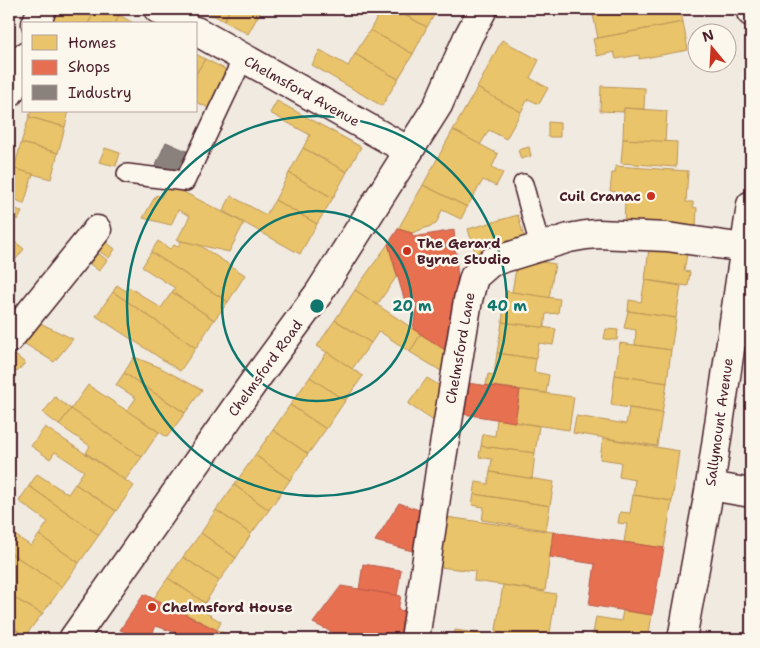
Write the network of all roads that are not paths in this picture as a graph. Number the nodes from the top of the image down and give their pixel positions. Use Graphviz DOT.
graph roads {
  1 [pos="42,9"];
  2 [pos="158,9"];
  3 [pos="482,9"];
  4 [pos="37,22"];
  5 [pos="181,22"];
  6 [pos="198,32"];
  7 [pos="243,58"];
  8 [pos="22,63"];
  9 [pos="9,93"];
  10 [pos="408,151"];
  11 [pos="127,174"];
  12 [pos="524,184"];
  13 [pos="751,205"];
  14 [pos="97,230"];
  15 [pos="540,246"];
  16 [pos="745,248"];
  17 [pos="741,336"];
  18 [pos="9,339"];
  19 [pos="710,486"];
  20 [pos="751,493"];
  21 [pos="73,639"];
  22 [pos="415,639"];
  23 [pos="682,639"];
  1 -- 4 [label="street"];
  2 -- 5 [label="street"];
  3 -- 10 [label="street, Chelmsford Road"];
  6 -- 7 [label="street, Chelmsford Avenue"];
  7 -- 10 [label="street, Chelmsford Avenue"];
  7 -- 11 [label="lane"];
  8 -- 9 [label="street"];
  10 -- 21 [label="street, Chelmsford Road"];
  12 -- 15 [label="lane"];
  13 -- 16 [label="street, Sallymount Avenue"];
  14 -- 18 [label="street"];
  15 -- 16 [label="street, Chelmsford Lane"];
  15 -- 22 [label="street, Chelmsford Lane"];
  16 -- 17 [label="street, Sallymount Avenue"];
  17 -- 19 [label="street, Sallymount Avenue"];
  19 -- 20 [label="street"];
  19 -- 23 [label="street, Sallymount Avenue"];
}
